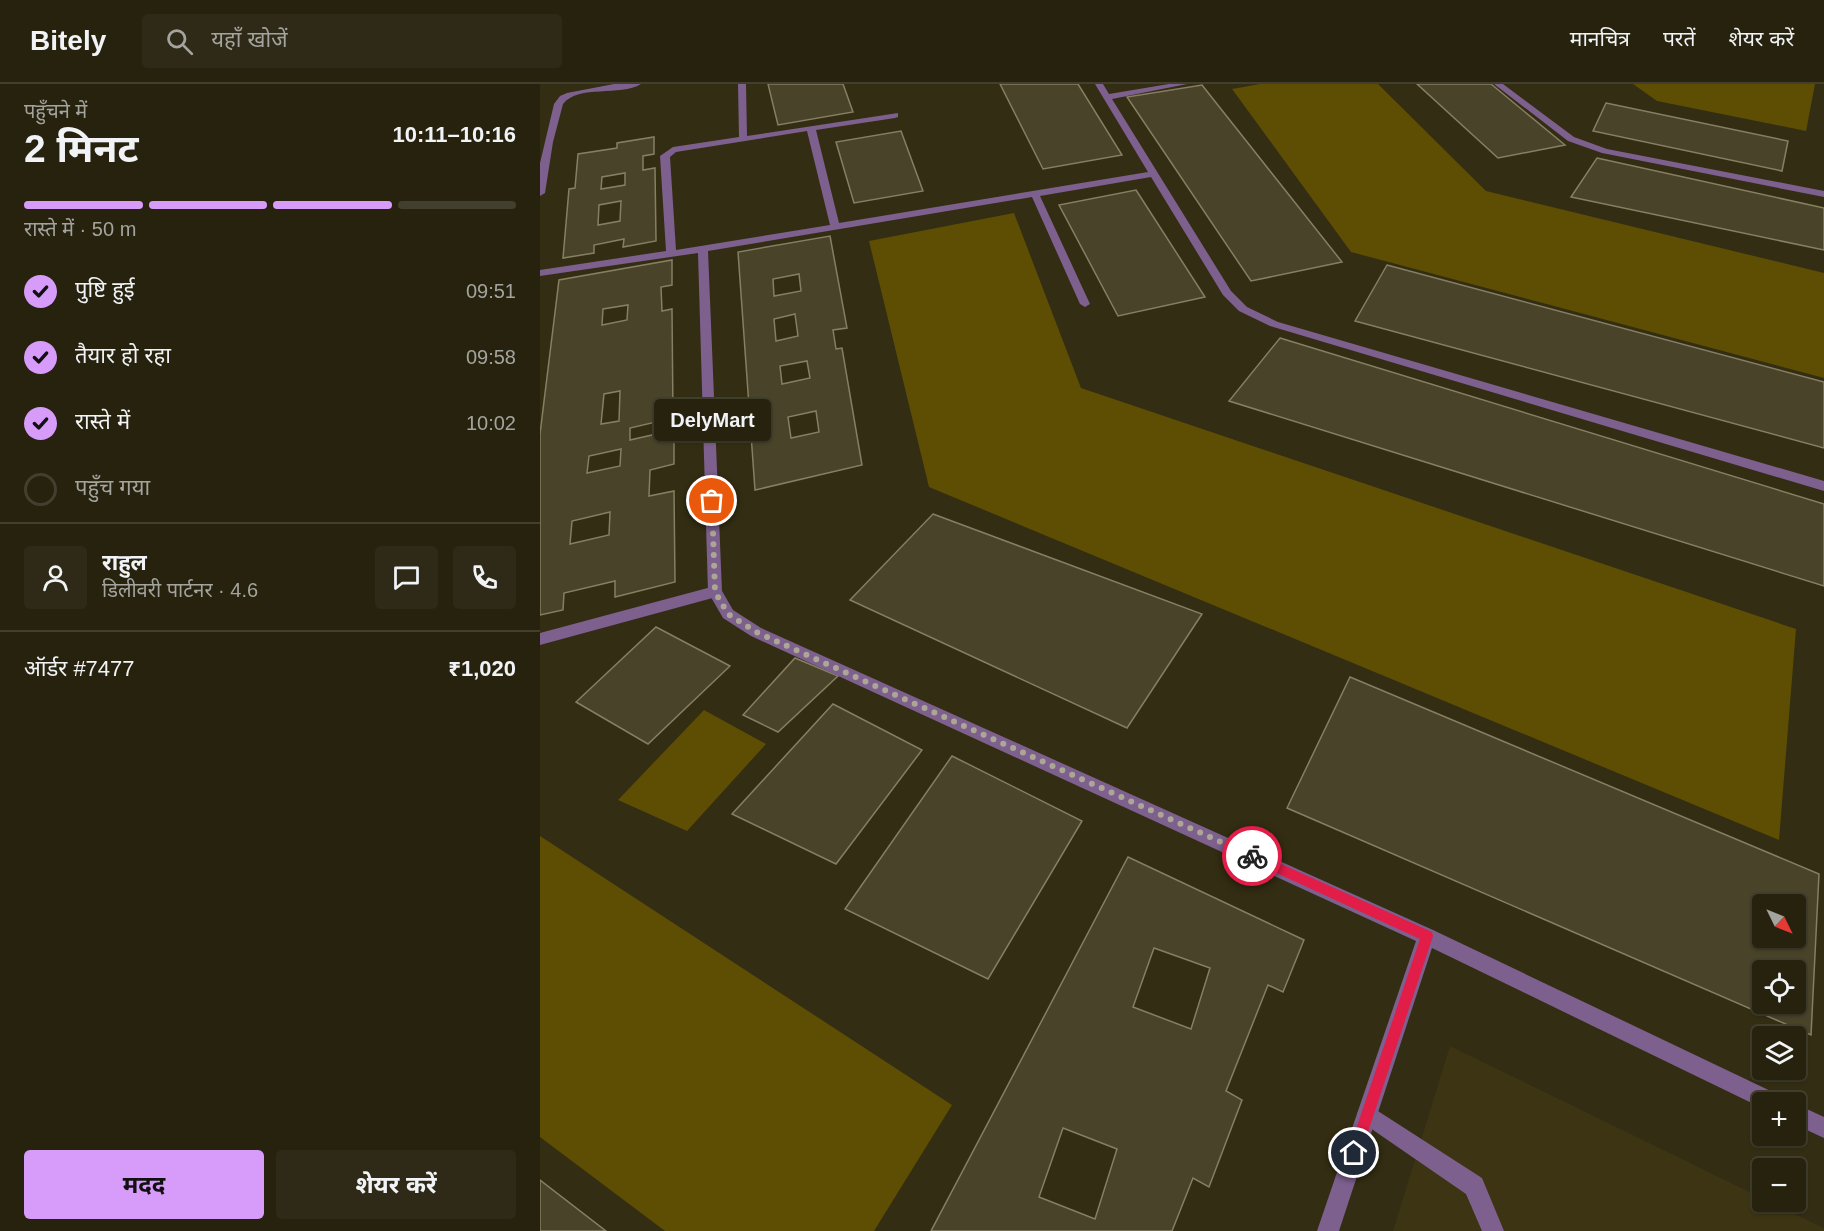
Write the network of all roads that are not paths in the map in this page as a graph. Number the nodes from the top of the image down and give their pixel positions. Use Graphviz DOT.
graph roads {
  1 [pos="637,84"];
  2 [pos="742,84"];
  3 [pos="1100,84"];
  4 [pos="1183,84"];
  5 [pos="1498,84"];
  6 [pos="1107,97"];
  7 [pos="896,115"];
  8 [pos="552,124"];
  9 [pos="540,126"];
  10 [pos="811,128"];
  11 [pos="743,138"];
  12 [pos="1153,174"];
  13 [pos="540,193"];
  14 [pos="1035,194"];
  15 [pos="1824,194"];
  16 [pos="835,227"];
  17 [pos="703,249"];
  18 [pos="671,254"];
  19 [pos="540,273"];
  20 [pos="1085,304"];
  21 [pos="1824,486"];
  22 [pos="715,592"];
  23 [pos="540,639"];
  24 [pos="1427,936"];
  25 [pos="1752,1092"];
  26 [pos="1367,1114"];
  27 [pos="1806,1119"];
  28 [pos="1824,1128"];
  29 [pos="1328,1231"];
  30 [pos="1493,1231"];
  1 -- 8 [label="street"];
  2 -- 11 [label="street"];
  3 -- 6 [label="street"];
  4 -- 6 [label="street"];
  5 -- 15 [label="street"];
  6 -- 12 [label="street"];
  7 -- 10 [label="street"];
  8 -- 9 [label="street"];
  8 -- 13 [label="street"];
  10 -- 11 [label="street"];
  10 -- 16 [label="street"];
  11 -- 18 [label="street"];
  12 -- 14 [label="street"];
  12 -- 21 [label="street"];
  14 -- 16 [label="street"];
  14 -- 20 [label="street"];
  16 -- 17 [label="street"];
  17 -- 18 [label="street"];
  17 -- 22 [label="street"];
  18 -- 19 [label="street"];
  22 -- 23 [label="street"];
  22 -- 24 [label="street"];
  24 -- 25 [label="street"];
  24 -- 26 [label="street"];
  26 -- 29 [label="street"];
  26 -- 30 [label="street"];
  27 -- 28 [label="street"];
}
